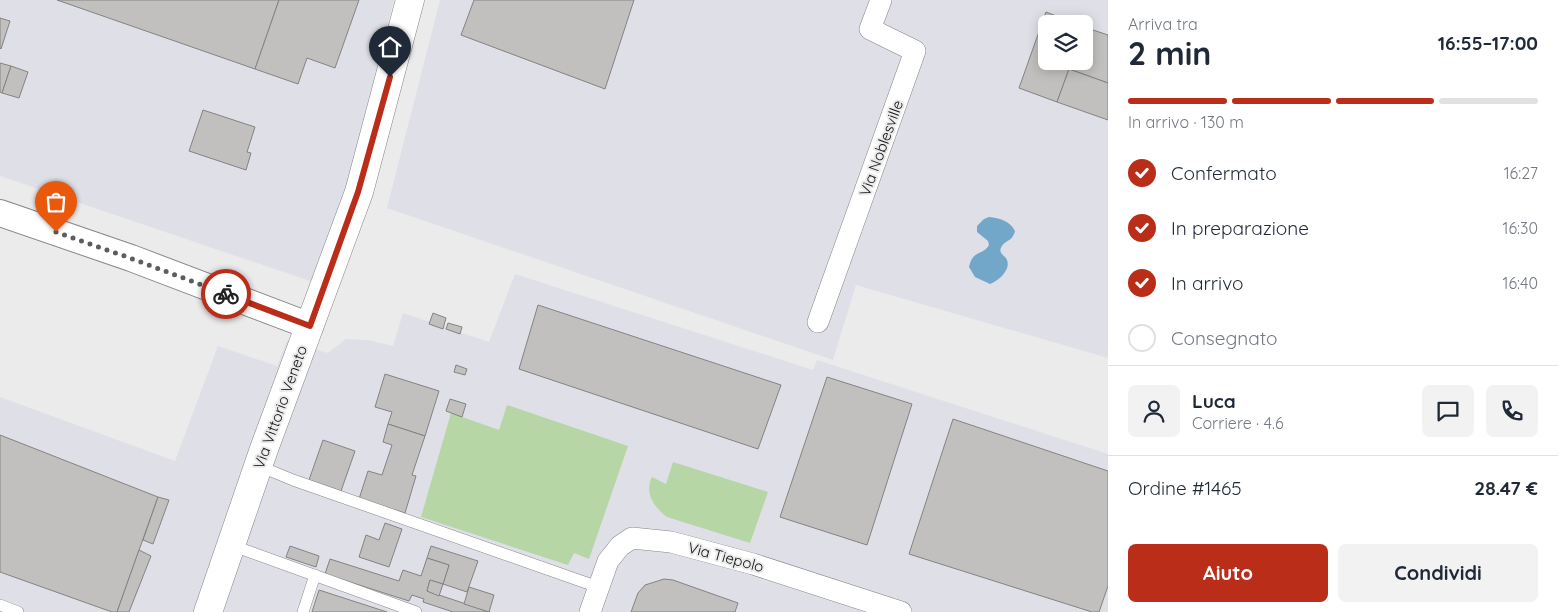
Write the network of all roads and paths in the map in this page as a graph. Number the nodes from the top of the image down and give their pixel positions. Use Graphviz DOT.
graph roads {
  1 [pos="410,0"];
  2 [pos="881,0"];
  3 [pos="0,213"];
  4 [pos="818,322"];
  5 [pos="310,326"];
  6 [pos="259,466"];
  7 [pos="231,545"];
  8 [pos="315,575"];
  9 [pos="598,588"];
  10 [pos="0,605"];
  11 [pos="18,612"];
  12 [pos="208,612"];
  13 [pos="303,612"];
  14 [pos="416,612"];
  15 [pos="590,612"];
  16 [pos="901,612"];
  1 -- 5 [label="main road, Via Vittorio Veneto"];
  2 -- 4 [label="street, Via Noblesville"];
  3 -- 5 [label="street"];
  5 -- 6 [label="main road, Via Vittorio Veneto"];
  6 -- 7 [label="main road, Via Vittorio Veneto"];
  6 -- 9 [label="lane"];
  7 -- 8 [label="lane"];
  7 -- 12 [label="main road, Via Vittorio Veneto"];
  8 -- 13 [label="lane"];
  8 -- 14 [label="lane"];
  9 -- 15 [label="street, Via Tiepolo"];
  9 -- 16 [label="street, Via Tiepolo"];
  10 -- 11 [label="lane"];
}
